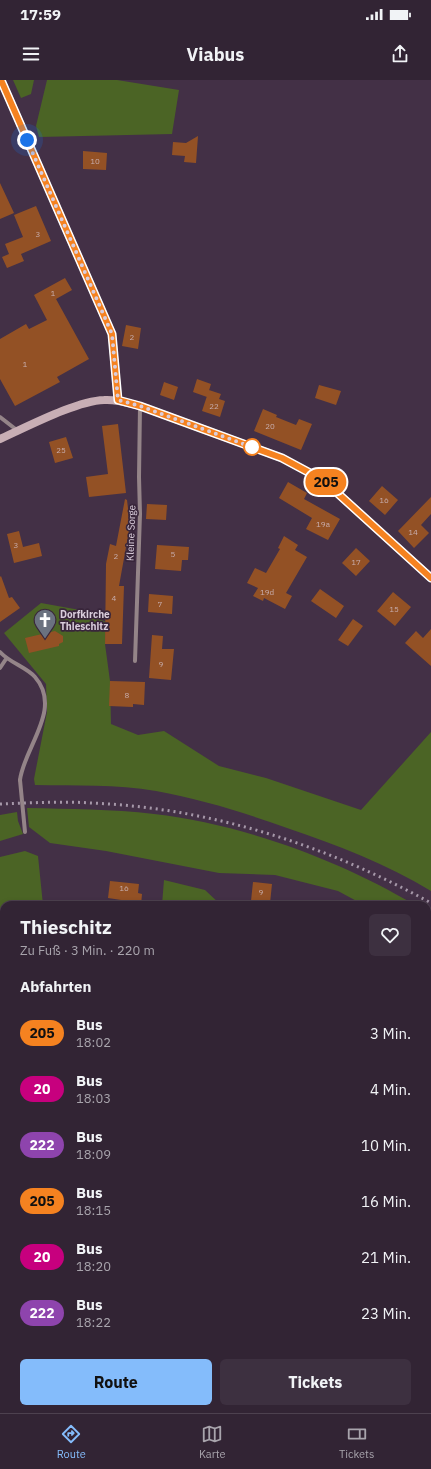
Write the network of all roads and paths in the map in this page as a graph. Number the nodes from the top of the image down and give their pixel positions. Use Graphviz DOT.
graph roads {
  1 [pos="1,80"];
  2 [pos="118,400"];
  3 [pos="140,406"];
  4 [pos="0,417"];
  5 [pos="19,431"];
  6 [pos="0,439"];
  7 [pos="431,578"];
  8 [pos="0,652"];
  9 [pos="6,659"];
  10 [pos="135,661"];
  11 [pos="0,668"];
  12 [pos="25,832"];
  1 -- 2 [label="main road"];
  2 -- 3 [label="main road"];
  2 -- 5 [label="main road"];
  3 -- 7 [label="main road"];
  3 -- 10 [label="street, Kleine Sorge"];
  4 -- 5 [label="street"];
  5 -- 6 [label="main road"];
  8 -- 9 [label="street"];
  9 -- 11 [label="street"];
  9 -- 12 [label="street, bridge"];
}
